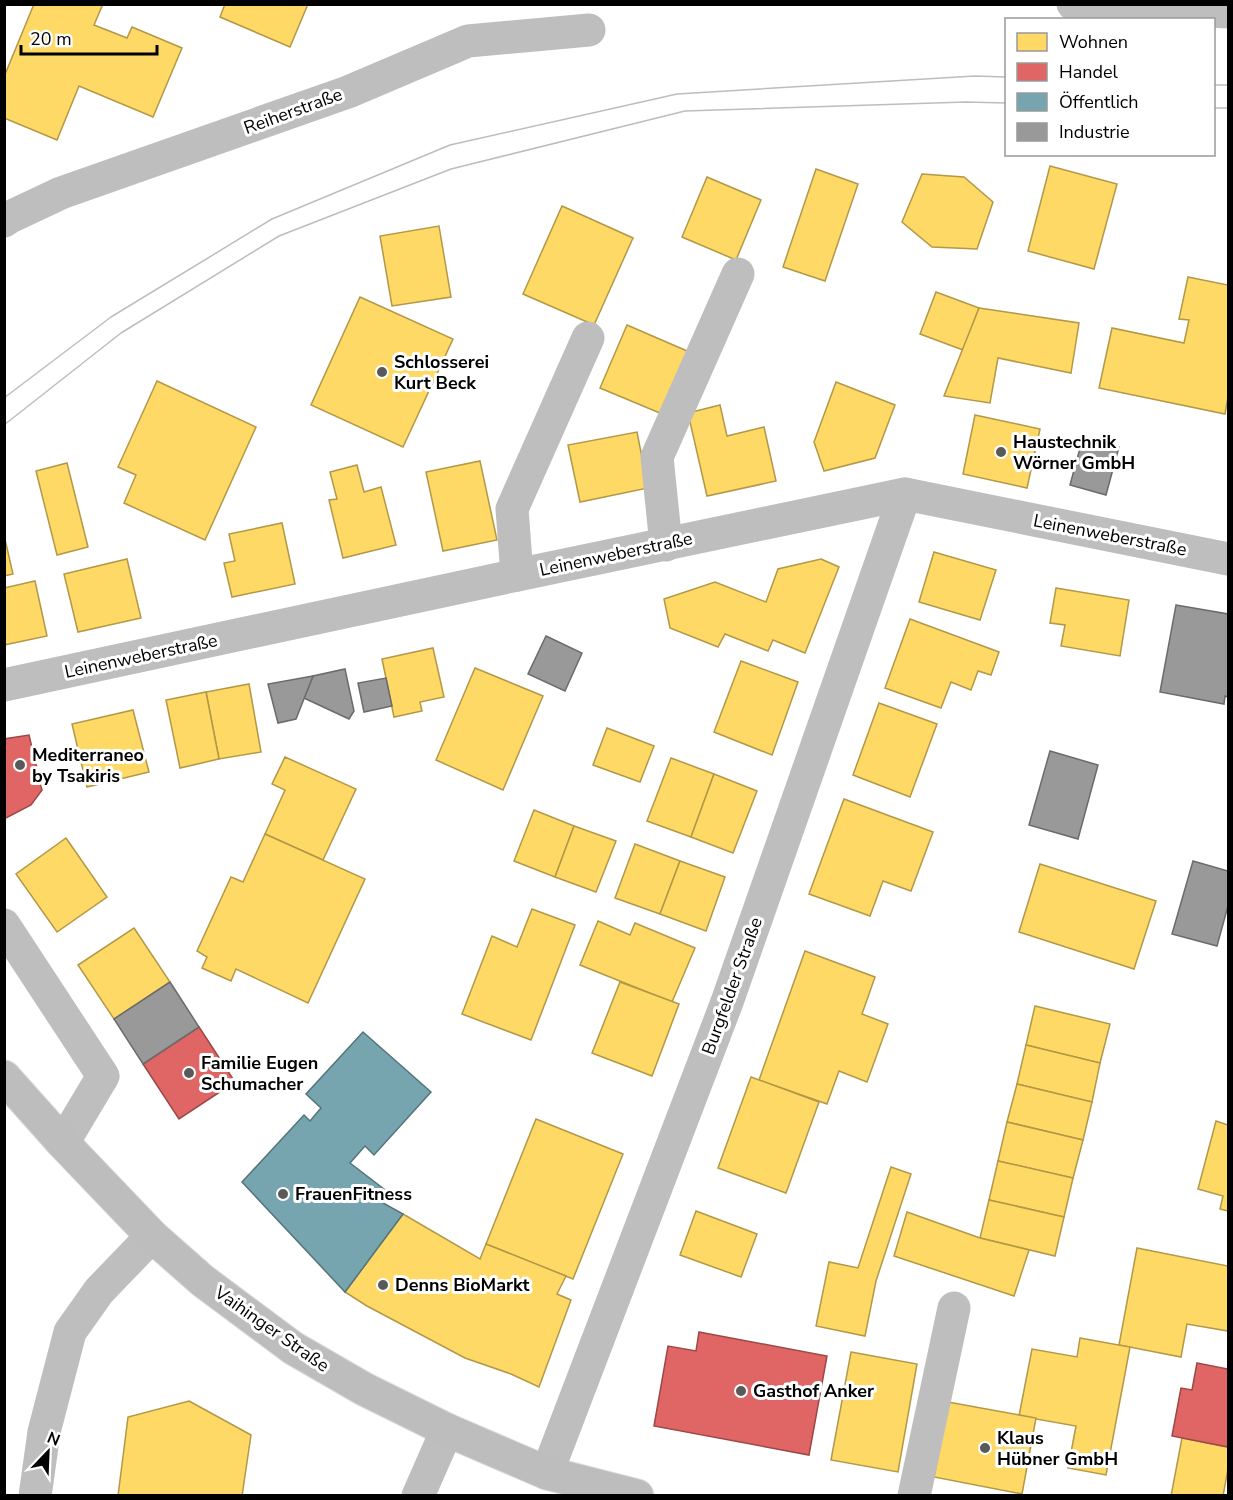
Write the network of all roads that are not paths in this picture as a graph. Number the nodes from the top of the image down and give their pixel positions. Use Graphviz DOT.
graph roads {
  1 [pos="1073,4"];
  2 [pos="1228,12"];
  3 [pos="589,30"];
  4 [pos="4,221"];
  5 [pos="738,274"];
  6 [pos="588,338"];
  7 [pos="905,494"];
  8 [pos="666,545"];
  9 [pos="1228,559"];
  10 [pos="518,575"];
  11 [pos="4,686"];
  12 [pos="4,925"];
  13 [pos="4,1077"];
  14 [pos="63,1143"];
  15 [pos="152,1236"];
  16 [pos="954,1308"];
  17 [pos="447,1430"];
  18 [pos="547,1473"];
  19 [pos="35,1496"];
  20 [pos="418,1496"];
  21 [pos="637,1496"];
  22 [pos="914,1496"];
  1 -- 2 [label="street"];
  3 -- 4 [label="street, Reiherstraße"];
  5 -- 8 [label="street"];
  6 -- 10 [label="street"];
  7 -- 8 [label="street, Leinenweberstraße"];
  7 -- 9 [label="street, Leinenweberstraße"];
  7 -- 18 [label="street, Burgfelder Straße"];
  8 -- 10 [label="street, Leinenweberstraße"];
  10 -- 11 [label="street, Leinenweberstraße"];
  12 -- 14 [label="street"];
  13 -- 14 [label="main road, Vaihinger Straße"];
  14 -- 15 [label="main road, Vaihinger Straße"];
  15 -- 17 [label="main road, Vaihinger Straße"];
  15 -- 19 [label="street"];
  16 -- 22 [label="street"];
  17 -- 18 [label="main road, Vaihinger Straße"];
  17 -- 20 [label="street"];
  18 -- 21 [label="main road, Vaihinger Straße"];
}
